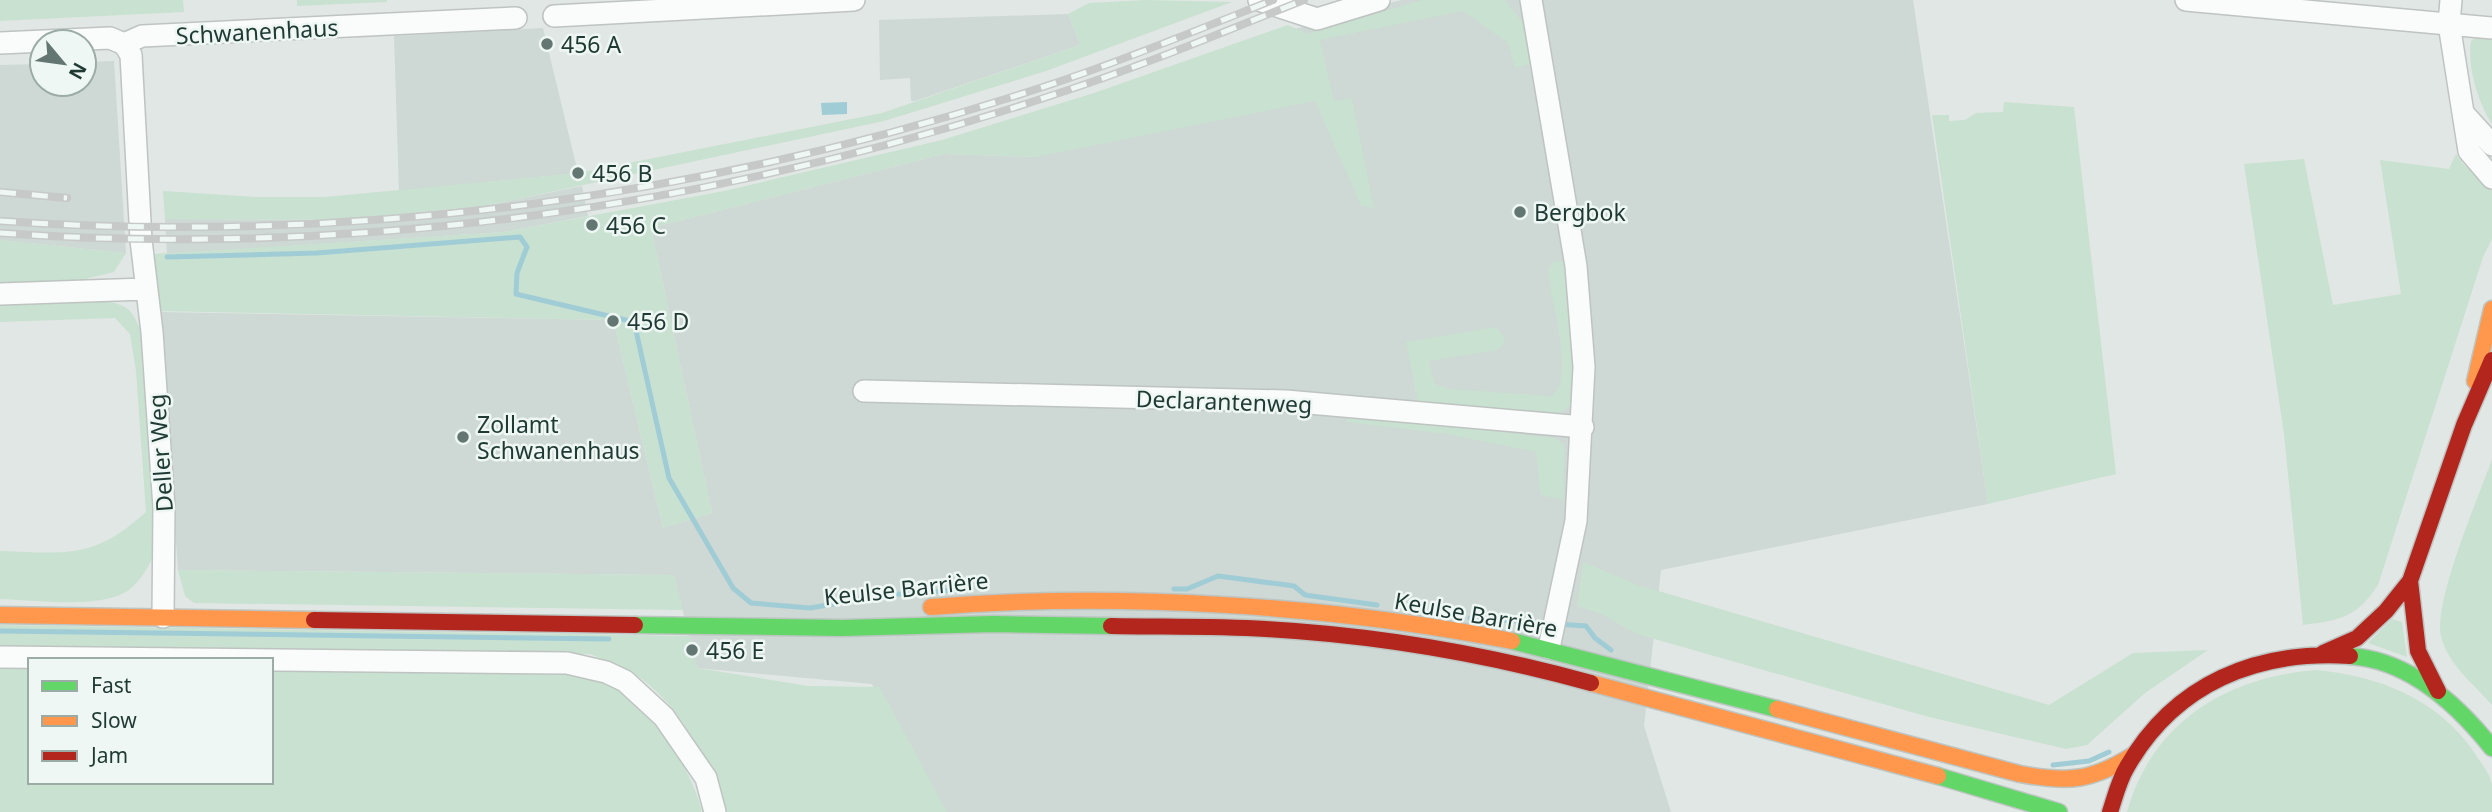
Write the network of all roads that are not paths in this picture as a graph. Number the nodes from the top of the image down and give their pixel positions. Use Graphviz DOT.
graph roads {
  1 [pos="854,0"];
  2 [pos="1259,0"];
  3 [pos="1379,0"];
  4 [pos="1531,0"];
  5 [pos="2186,0"];
  6 [pos="2451,0"];
  7 [pos="681,4"];
  8 [pos="584,7"];
  9 [pos="554,16"];
  10 [pos="516,18"];
  11 [pos="2449,24"];
  12 [pos="2492,28"];
  13 [pos="0,43"];
  14 [pos="124,44"];
  15 [pos="2462,113"];
  16 [pos="2492,145"];
  17 [pos="2492,178"];
  18 [pos="145,289"];
  19 [pos="0,294"];
  20 [pos="2492,309"];
  21 [pos="2492,360"];
  22 [pos="864,391"];
  23 [pos="2464,425"];
  24 [pos="1583,427"];
  25 [pos="2410,581"];
  26 [pos="0,615"];
  27 [pos="163,617"];
  28 [pos="789,626"];
  29 [pos="1549,649"];
  30 [pos="2323,653"];
  31 [pos="0,657"];
  32 [pos="94,658"];
  33 [pos="273,660"];
  34 [pos="2438,692"];
  35 [pos="2492,748"];
  36 [pos="2135,754"];
  37 [pos="715,812"];
  38 [pos="2059,812"];
  39 [pos="2110,812"];
  1 -- 7 [label="street"];
  2 -- 3 [label="street"];
  4 -- 24 [label="street"];
  5 -- 11 [label="street"];
  6 -- 11 [label="street"];
  7 -- 8 [label="street"];
  8 -- 9 [label="street"];
  10 -- 14 [label="street, Schwanenhaus"];
  11 -- 12 [label="street"];
  11 -- 15 [label="street"];
  13 -- 14 [label="street, Schwanenhaus"];
  14 -- 18 [label="street, Deller Weg"];
  15 -- 16 [label="street"];
  15 -- 17 [label="street"];
  18 -- 19 [label="street"];
  18 -- 27 [label="street, Deller Weg"];
  20 -- 23 [label="main road"];
  21 -- 23 [label="main road"];
  22 -- 24 [label="street, Declarantenweg"];
  23 -- 25 [label="main road"];
  24 -- 29 [label="street"];
  25 -- 30 [label="main road"];
  25 -- 34 [label="main road"];
  26 -- 27 [label="main road, Keulse Barrière"];
  27 -- 28 [label="main road, Keulse Barrière"];
  28 -- 29 [label="main road, Keulse Barrière"];
  28 -- 38 [label="main road, Keulse Barrière"];
  29 -- 36 [label="main road, Keulse Barrière"];
  30 -- 34 [label="main road"];
  30 -- 36 [label="main road"];
  31 -- 32 [label="street"];
  33 -- 37 [label="street"];
  34 -- 35 [label="main road"];
  36 -- 39 [label="main road"];
}
